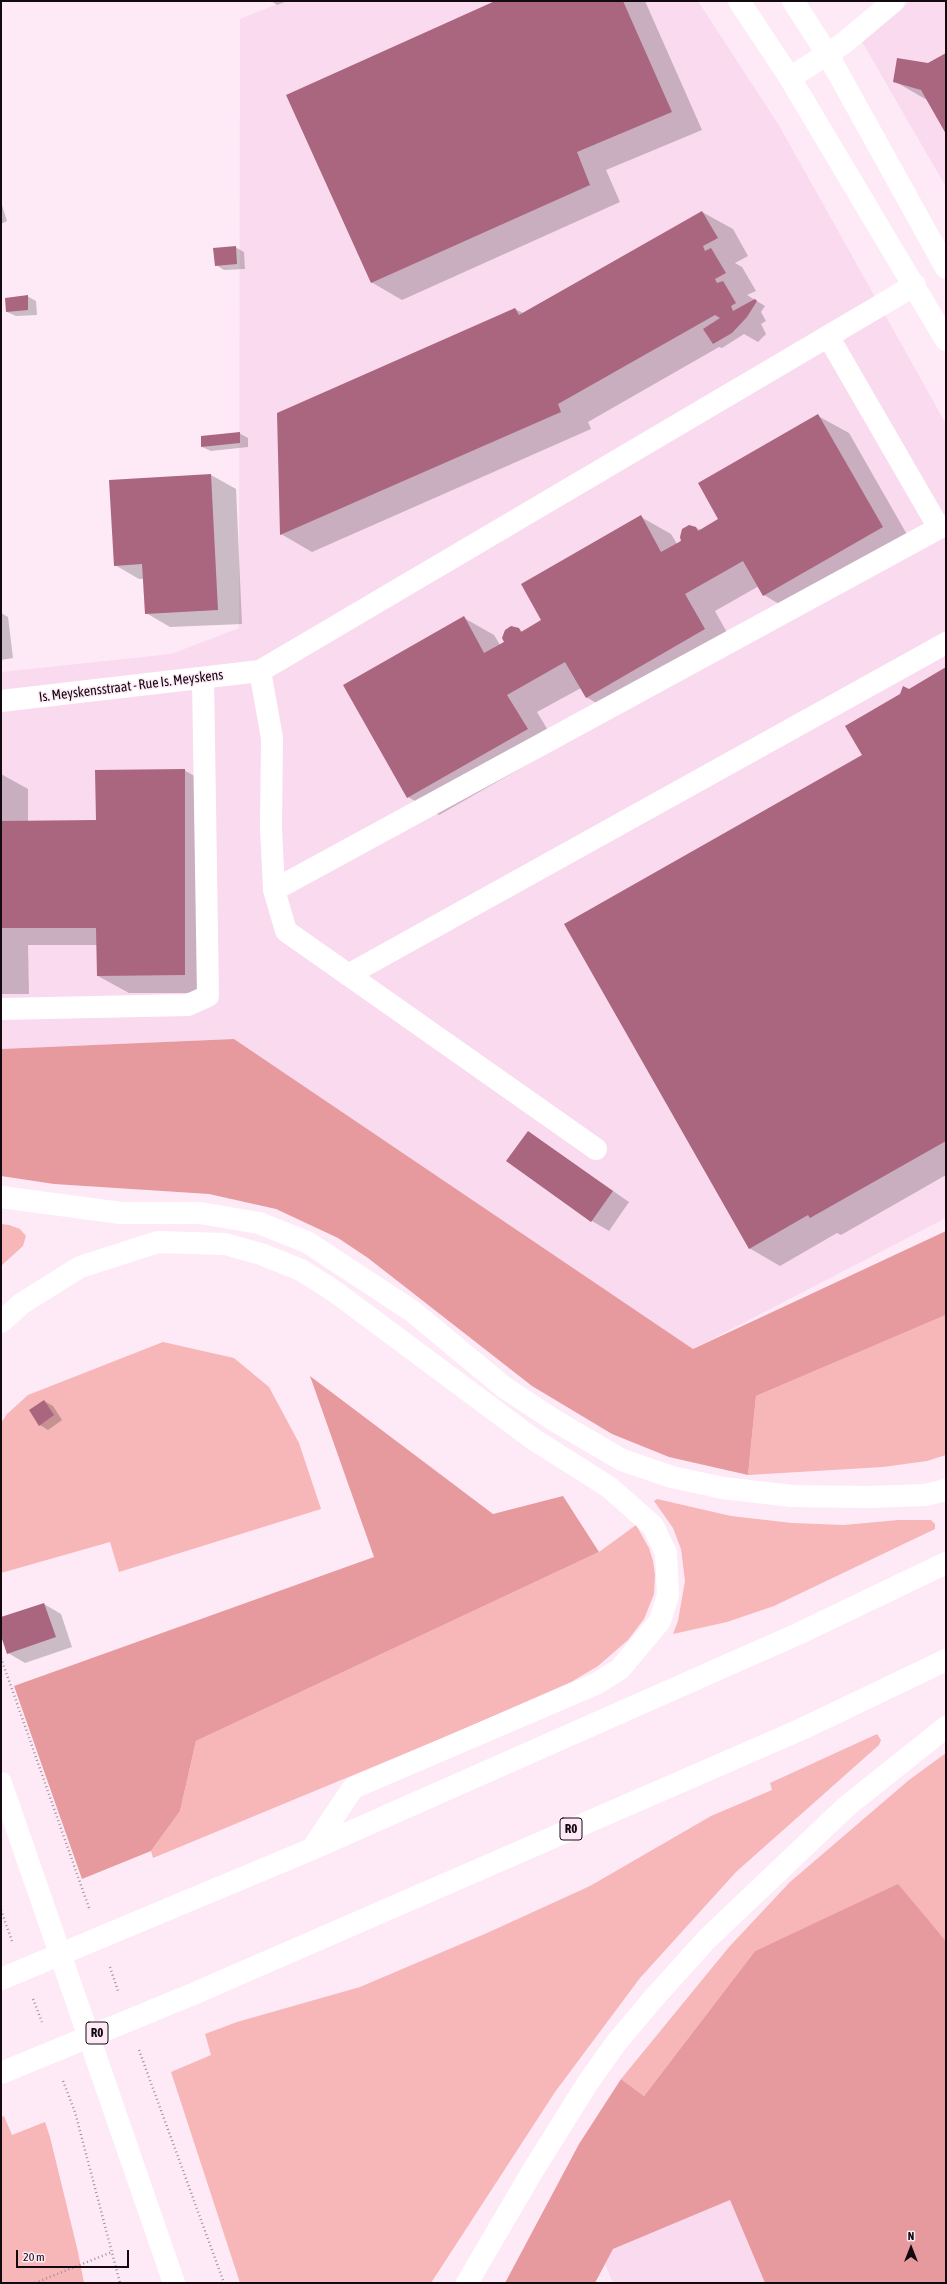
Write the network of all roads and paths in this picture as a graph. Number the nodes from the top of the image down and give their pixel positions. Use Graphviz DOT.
graph roads {
  1 [pos="739,1"];
  2 [pos="793,1"];
  3 [pos="894,1"];
  4 [pos="828,55"];
  5 [pos="790,78"];
  6 [pos="946,268"];
  7 [pos="915,285"];
  8 [pos="828,336"];
  9 [pos="946,340"];
  10 [pos="946,643"];
  11 [pos="260,671"];
  12 [pos="203,678"];
  13 [pos="1,701"];
  14 [pos="274,890"];
  15 [pos="348,975"];
  16 [pos="1,1009"];
  17 [pos="596,1149"];
  18 [pos="1,1197"];
  19 [pos="1,1322"];
  20 [pos="946,1490"];
  21 [pos="946,1563"];
  22 [pos="1,1658"];
  23 [pos="946,1660"];
  24 [pos="946,1726"];
  25 [pos="1,1783"];
  26 [pos="312,1849"];
  27 [pos="91,1914"];
  28 [pos="109,1966"];
  29 [pos="1,1979"];
  30 [pos="120,1996"];
  31 [pos="138,2048"];
  32 [pos="1,2073"];
  33 [pos="35,2283"];
  34 [pos="120,2283"];
  35 [pos="174,2283"];
  36 [pos="224,2283"];
  37 [pos="467,2283"];
  1 -- 5 [label="main road"];
  2 -- 4 [label="main road"];
  3 -- 4 [label="main road"];
  4 -- 5 [label="main road"];
  4 -- 6 [label="main road"];
  5 -- 7 [label="main road"];
  7 -- 8 [label="main road"];
  7 -- 9 [label="main road"];
  8 -- 11 [label="main road"];
  8 -- 14 [label="main road"];
  10 -- 15 [label="main road"];
  11 -- 12 [label="main road, Is. Meyskensstraat - Rue Is. Meyskens"];
  11 -- 14 [label="main road"];
  12 -- 13 [label="main road, Is. Meyskensstraat - Rue Is. Meyskens"];
  12 -- 16 [label="main road"];
  14 -- 15 [label="main road"];
  15 -- 17 [label="main road"];
  18 -- 20 [label="main road"];
  19 -- 26 [label="main road"];
  21 -- 26 [label="main road"];
  22 -- 27 [label="path"];
  23 -- 32 [label="main road, R0"];
  24 -- 37 [label="main road"];
  25 -- 35 [label="main road"];
  26 -- 29 [label="main road"];
  28 -- 30 [label="path"];
  31 -- 36 [label="path"];
  33 -- 34 [label="path"];
}
